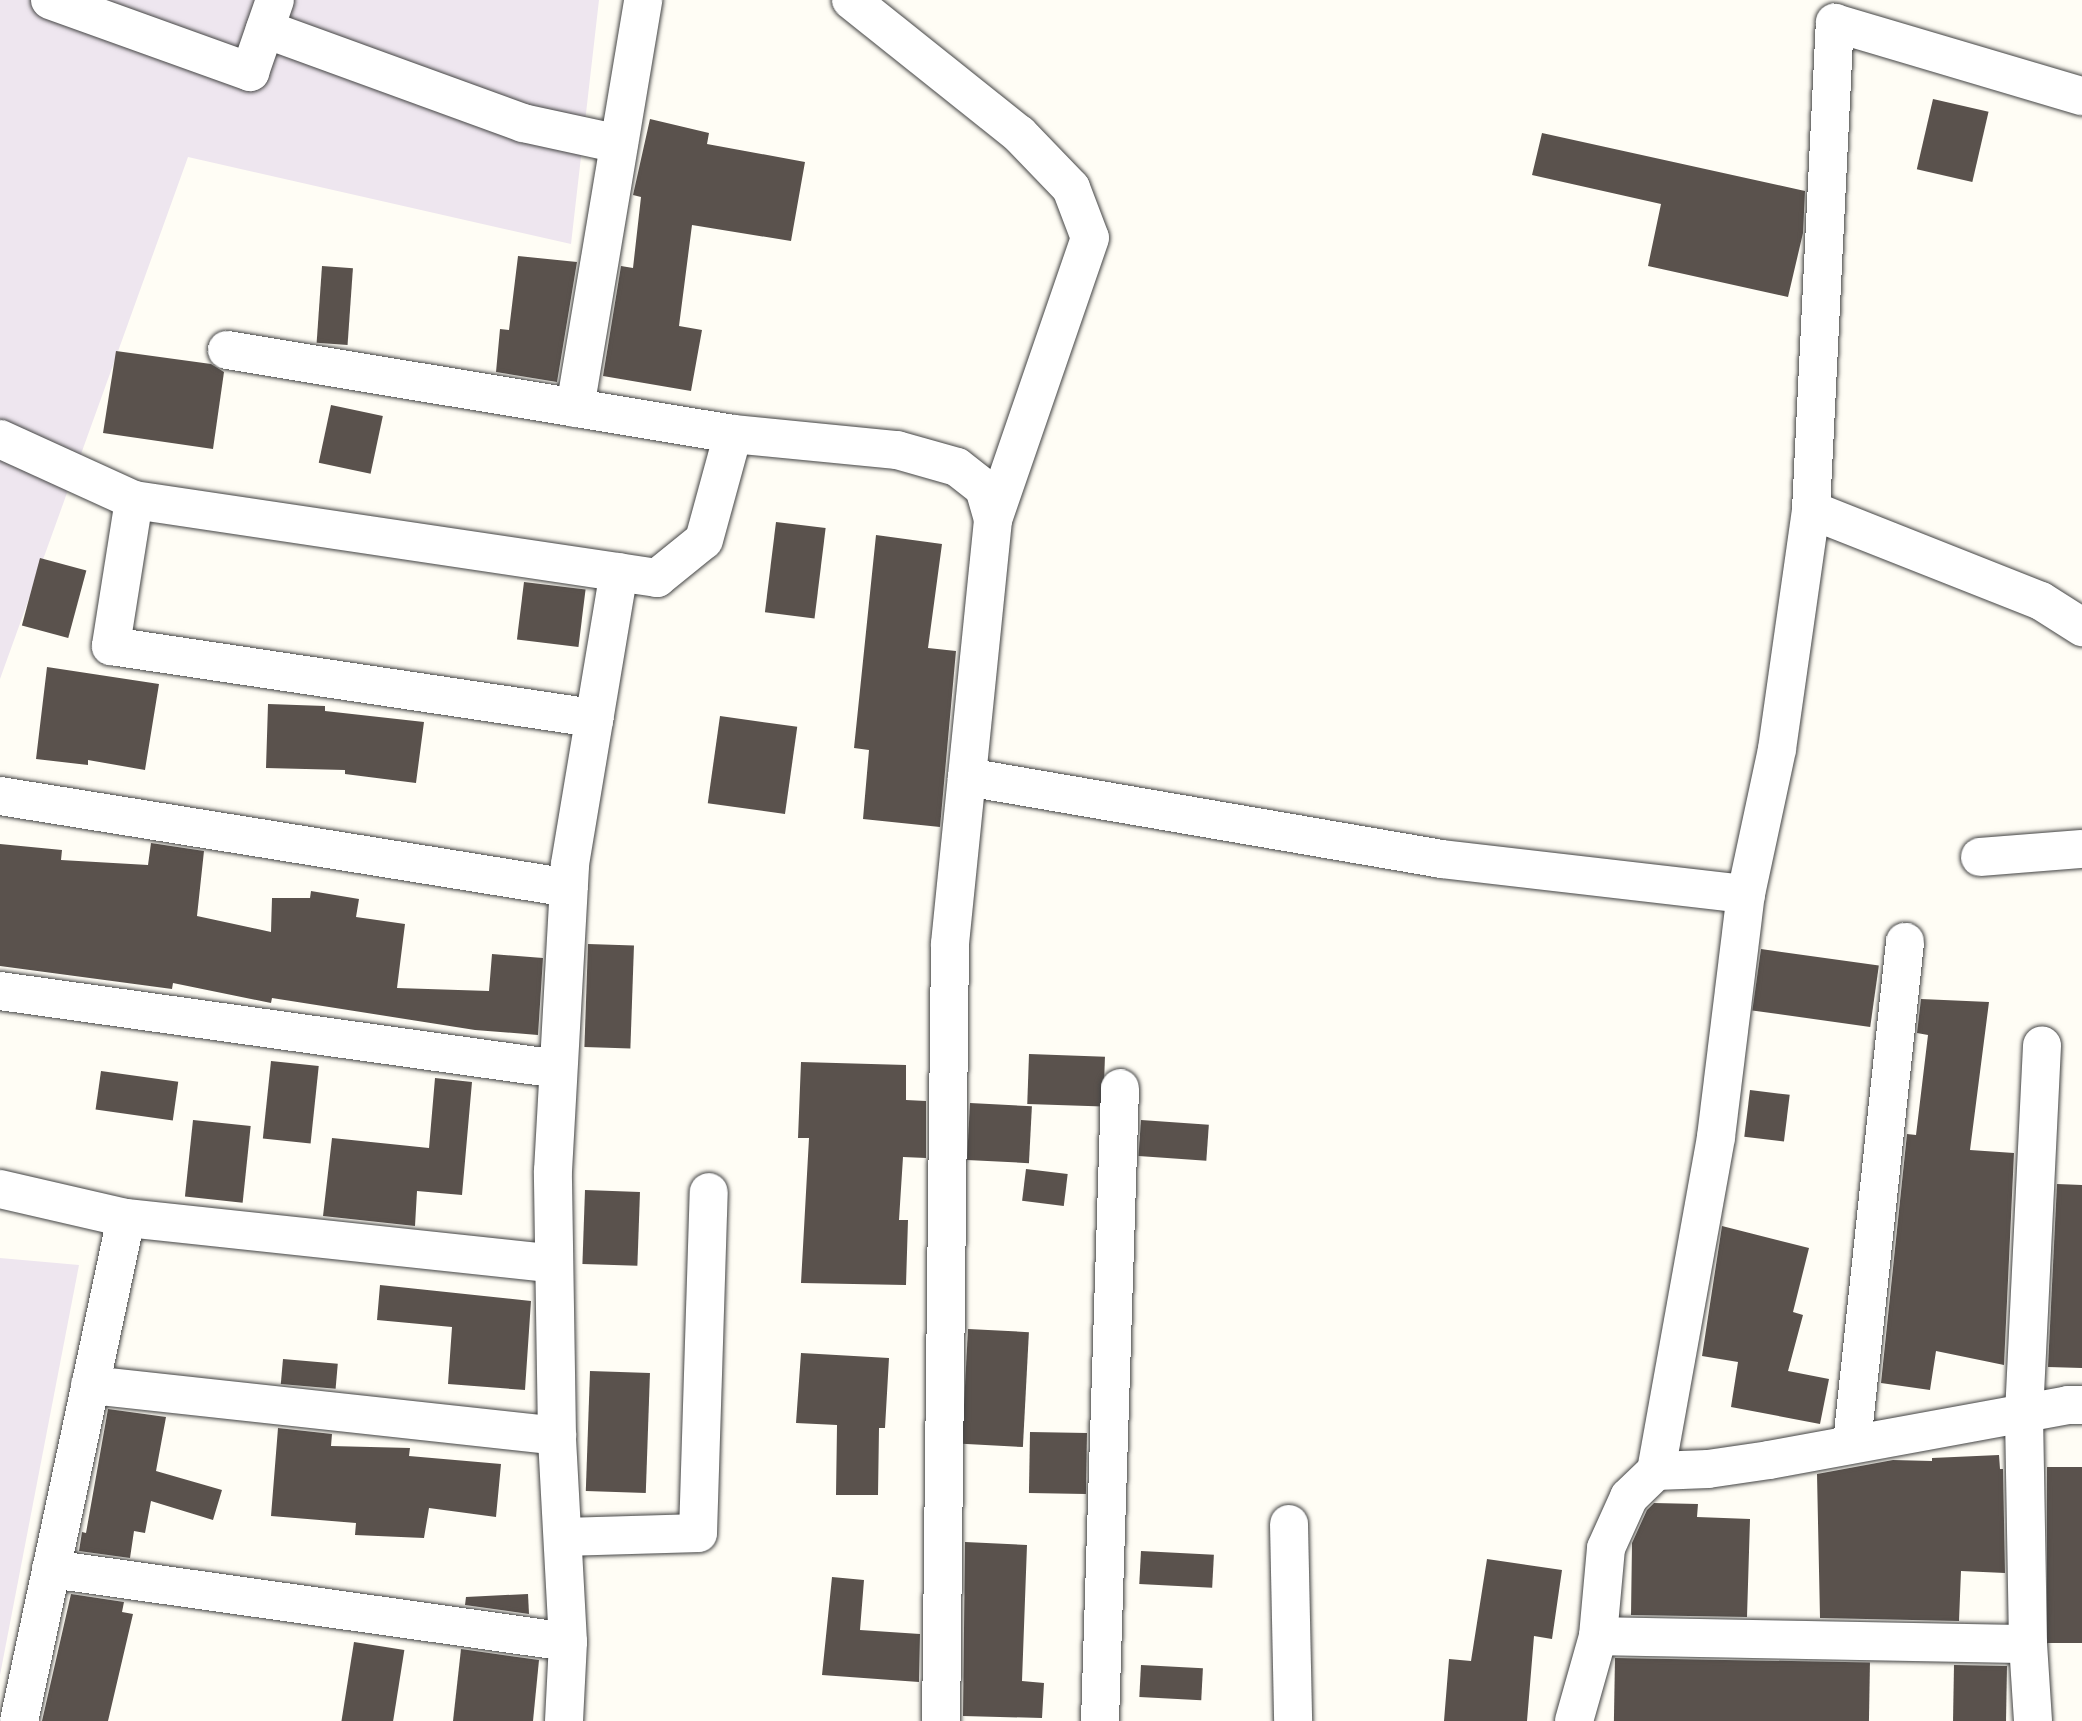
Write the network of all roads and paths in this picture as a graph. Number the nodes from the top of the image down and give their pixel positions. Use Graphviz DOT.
graph roads {
  1 [pos="50,0"];
  2 [pos="643,0"];
  3 [pos="851,0"];
  4 [pos="1835,12"];
  5 [pos="270,14"];
  6 [pos="2082,96"];
  7 [pos="619,144"];
  8 [pos="227,350"];
  9 [pos="575,408"];
  10 [pos="733,434"];
  11 [pos="0,439"];
  12 [pos="134,500"];
  13 [pos="1811,510"];
  14 [pos="993,520"];
  15 [pos="619,572"];
  16 [pos="2082,627"];
  17 [pos="595,718"];
  18 [pos="967,777"];
  19 [pos="0,796"];
  20 [pos="2082,849"];
  21 [pos="1980,857"];
  22 [pos="569,888"];
  23 [pos="1746,894"];
  24 [pos="1905,942"];
  25 [pos="0,991"];
  26 [pos="2042,1045"];
  27 [pos="558,1069"];
  28 [pos="1120,1088"];
  29 [pos="0,1189"];
  30 [pos="709,1192"];
  31 [pos="126,1218"];
  32 [pos="554,1264"];
  33 [pos="90,1385"];
  34 [pos="2082,1405"];
  35 [pos="2024,1414"];
  36 [pos="557,1436"];
  37 [pos="1852,1443"];
  38 [pos="1656,1471"];
  39 [pos="1289,1524"];
  40 [pos="565,1537"];
  41 [pos="51,1569"];
  42 [pos="1598,1636"];
  43 [pos="568,1642"];
  44 [pos="2028,1644"];
  45 [pos="19,1721"];
  46 [pos="564,1721"];
  47 [pos="941,1721"];
  48 [pos="1100,1721"];
  49 [pos="1293,1721"];
  50 [pos="1574,1721"];
  51 [pos="2033,1721"];
  1 -- 5 [label="street"];
  2 -- 7 [label="street"];
  3 -- 14 [label="street"];
  4 -- 6 [label="street"];
  4 -- 13 [label="street"];
  5 -- 7 [label="street"];
  7 -- 9 [label="street"];
  8 -- 9 [label="street"];
  9 -- 10 [label="street"];
  10 -- 14 [label="street"];
  10 -- 15 [label="street"];
  11 -- 12 [label="street"];
  12 -- 15 [label="street"];
  12 -- 17 [label="street"];
  13 -- 16 [label="street"];
  13 -- 23 [label="street"];
  14 -- 18 [label="street"];
  15 -- 17 [label="street"];
  17 -- 22 [label="street"];
  18 -- 23 [label="street"];
  18 -- 47 [label="street"];
  19 -- 22 [label="street"];
  20 -- 21 [label="street"];
  22 -- 27 [label="street"];
  23 -- 38 [label="street"];
  24 -- 37 [label="street"];
  25 -- 27 [label="street"];
  26 -- 35 [label="street"];
  27 -- 32 [label="street"];
  28 -- 48 [label="street"];
  29 -- 31 [label="street"];
  30 -- 40 [label="street"];
  31 -- 32 [label="street"];
  31 -- 33 [label="street"];
  32 -- 36 [label="street"];
  33 -- 36 [label="street"];
  33 -- 41 [label="street"];
  34 -- 35 [label="street"];
  35 -- 37 [label="street"];
  35 -- 44 [label="street"];
  36 -- 40 [label="street"];
  37 -- 38 [label="street"];
  38 -- 42 [label="street"];
  39 -- 49 [label="street"];
  40 -- 43 [label="street"];
  41 -- 43 [label="street"];
  41 -- 45 [label="street"];
  42 -- 44 [label="street"];
  42 -- 50 [label="street"];
  43 -- 46 [label="street"];
  44 -- 51 [label="street"];
}
